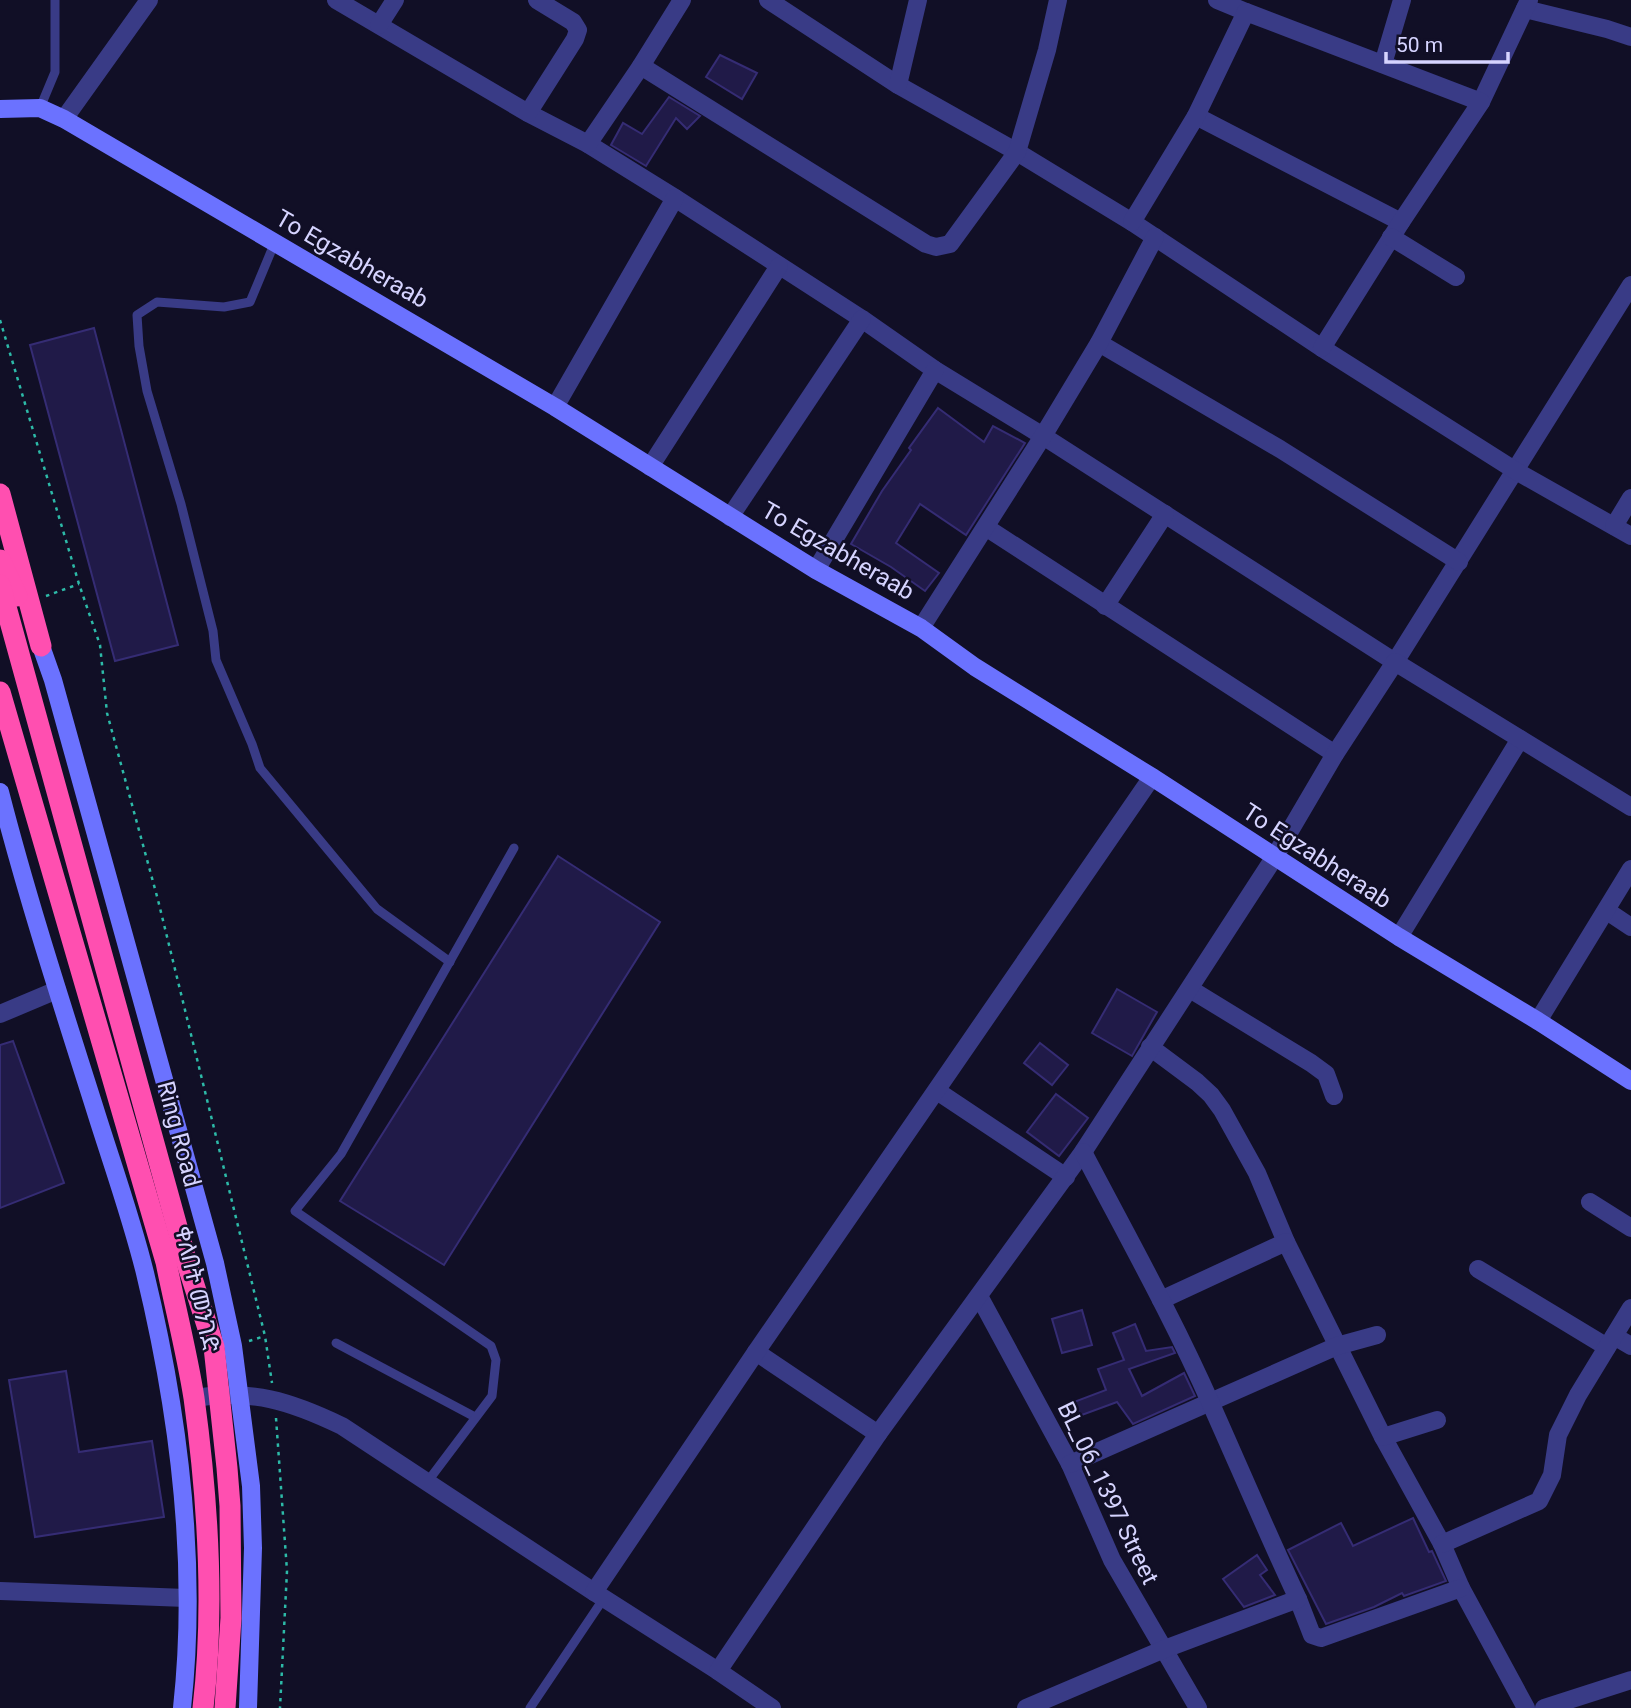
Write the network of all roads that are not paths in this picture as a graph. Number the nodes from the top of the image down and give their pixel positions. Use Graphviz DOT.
graph roads {
  1 [pos="55,0"];
  2 [pos="149,0"];
  3 [pos="336,0"];
  4 [pos="395,0"];
  5 [pos="537,0"];
  6 [pos="682,0"];
  7 [pos="768,0"];
  8 [pos="918,0"];
  9 [pos="1058,0"];
  10 [pos="1217,0"];
  11 [pos="1402,0"];
  12 [pos="1527,5"];
  13 [pos="1246,12"];
  14 [pos="379,25"];
  15 [pos="1631,37"];
  16 [pos="1383,64"];
  17 [pos="641,66"];
  18 [pos="898,85"];
  19 [pos="1481,102"];
  20 [pos="40,108"];
  21 [pos="0,109"];
  22 [pos="528,113"];
  23 [pos="1196,117"];
  24 [pos="64,119"];
  25 [pos="587,144"];
  26 [pos="1017,152"];
  27 [pos="676,198"];
  28 [pos="1132,222"];
  29 [pos="1396,230"];
  30 [pos="1155,237"];
  31 [pos="275,242"];
  32 [pos="779,266"];
  33 [pos="1455,277"];
  34 [pos="1631,285"];
  35 [pos="862,319"];
  36 [pos="1099,343"];
  37 [pos="1322,348"];
  38 [pos="935,370"];
  39 [pos="555,407"];
  40 [pos="1043,436"];
  41 [pos="650,467"];
  42 [pos="1516,471"];
  43 [pos="0,494"];
  44 [pos="1631,498"];
  45 [pos="1165,514"];
  46 [pos="730,517"];
  47 [pos="1614,526"];
  48 [pos="987,528"];
  49 [pos="1631,536"];
  50 [pos="0,559"];
  51 [pos="1459,562"];
  52 [pos="816,570"];
  53 [pos="0,585"];
  54 [pos="1105,606"];
  55 [pos="921,628"];
  56 [pos="41,646"];
  57 [pos="1395,662"];
  58 [pos="0,692"];
  59 [pos="1520,740"];
  60 [pos="1335,754"];
  61 [pos="1152,777"];
  62 [pos="0,792"];
  63 [pos="1631,807"];
  64 [pos="514,848"];
  65 [pos="1274,858"];
  66 [pos="1631,869"];
  67 [pos="1608,911"];
  68 [pos="1631,927"];
  69 [pos="1399,937"];
  70 [pos="450,962"];
  71 [pos="57,989"];
  72 [pos="1190,989"];
  73 [pos="0,1014"];
  74 [pos="1538,1021"];
  75 [pos="1150,1048"];
  76 [pos="1631,1081"];
  77 [pos="937,1091"];
  78 [pos="1334,1096"];
  79 [pos="1083,1153"];
  80 [pos="1066,1177"];
  81 [pos="1590,1202"];
  82 [pos="1631,1228"];
  83 [pos="1286,1242"];
  84 [pos="1478,1269"];
  85 [pos="979,1296"];
  86 [pos="1161,1300"];
  87 [pos="1631,1308"];
  88 [pos="1377,1335"];
  89 [pos="1610,1341"];
  90 [pos="336,1343"];
  91 [pos="1337,1346"];
  92 [pos="1631,1346"];
  93 [pos="756,1352"];
  94 [pos="231,1394"];
  95 [pos="194,1398"];
  96 [pos="1211,1404"];
  97 [pos="475,1418"];
  98 [pos="1437,1420"];
  99 [pos="878,1434"];
  100 [pos="1383,1437"];
  101 [pos="1070,1464"];
  102 [pos="428,1481"];
  103 [pos="1442,1544"];
  104 [pos="1461,1588"];
  105 [pos="0,1591"];
  106 [pos="599,1595"];
  107 [pos="186,1598"];
  108 [pos="1297,1599"];
  109 [pos="1162,1650"];
  110 [pos="718,1671"];
  111 [pos="1631,1680"];
  112 [pos="181,1708"];
  113 [pos="203,1708"];
  114 [pos="225,1708"];
  115 [pos="248,1708"];
  116 [pos="530,1708"];
  117 [pos="772,1708"];
  118 [pos="1026,1708"];
  119 [pos="1198,1708"];
  120 [pos="1526,1708"];
  121 [pos="1544,1708"];
  1 -- 20 [label="lane"];
  2 -- 24 [label="street"];
  3 -- 14 [label="street"];
  4 -- 14 [label="street"];
  5 -- 22 [label="street"];
  6 -- 17 [label="street"];
  7 -- 18 [label="street"];
  8 -- 18 [label="street"];
  9 -- 26 [label="street"];
  10 -- 13 [label="street"];
  11 -- 16 [label="street"];
  12 -- 15 [label="street"];
  12 -- 19 [label="street"];
  13 -- 16 [label="street"];
  13 -- 23 [label="street"];
  14 -- 22 [label="street"];
  16 -- 19 [label="street"];
  17 -- 25 [label="street"];
  17 -- 26 [label="street"];
  18 -- 26 [label="street"];
  19 -- 29 [label="street"];
  20 -- 21 [label="street, To Egzabheraab"];
  20 -- 24 [label="street, To Egzabheraab"];
  22 -- 25 [label="street"];
  23 -- 28 [label="street"];
  23 -- 29 [label="street"];
  24 -- 31 [label="street, To Egzabheraab"];
  25 -- 27 [label="street"];
  26 -- 28 [label="street"];
  27 -- 32 [label="street"];
  27 -- 39 [label="street"];
  28 -- 30 [label="street"];
  29 -- 33 [label="street"];
  29 -- 37 [label="street"];
  30 -- 36 [label="street"];
  30 -- 37 [label="street"];
  31 -- 39 [label="street, To Egzabheraab"];
  31 -- 70 [label="lane"];
  32 -- 35 [label="street"];
  32 -- 41 [label="street"];
  34 -- 42 [label="street"];
  35 -- 38 [label="street"];
  35 -- 46 [label="street"];
  36 -- 40 [label="street"];
  36 -- 51 [label="street"];
  37 -- 42 [label="street"];
  38 -- 40 [label="street"];
  38 -- 52 [label="street"];
  39 -- 41 [label="street, To Egzabheraab"];
  40 -- 45 [label="street"];
  40 -- 48 [label="street"];
  41 -- 46 [label="street, To Egzabheraab"];
  42 -- 47 [label="street"];
  42 -- 51 [label="street"];
  43 -- 56 [label="highway"];
  44 -- 47 [label="street"];
  45 -- 54 [label="street"];
  45 -- 57 [label="street"];
  46 -- 52 [label="street, To Egzabheraab"];
  47 -- 49 [label="street"];
  48 -- 54 [label="street"];
  48 -- 55 [label="street"];
  50 -- 56 [label="highway"];
  51 -- 57 [label="street"];
  52 -- 55 [label="street, To Egzabheraab"];
  53 -- 94 [label="highway, Ring Road"];
  54 -- 60 [label="street"];
  55 -- 61 [label="street, To Egzabheraab"];
  56 -- 94 [label="street"];
  57 -- 59 [label="street"];
  57 -- 60 [label="street"];
  58 -- 95 [label="highway, ቀለበት መንገድ"];
  59 -- 63 [label="street"];
  59 -- 69 [label="street"];
  60 -- 65 [label="street"];
  61 -- 65 [label="street, To Egzabheraab"];
  61 -- 77 [label="street"];
  62 -- 71 [label="street"];
  64 -- 70 [label="lane"];
  65 -- 69 [label="street, To Egzabheraab"];
  65 -- 72 [label="street"];
  66 -- 67 [label="street"];
  67 -- 68 [label="street"];
  67 -- 74 [label="street"];
  69 -- 74 [label="street, To Egzabheraab"];
  70 -- 97 [label="lane"];
  71 -- 73 [label="street"];
  71 -- 107 [label="street"];
  72 -- 75 [label="street"];
  72 -- 78 [label="street"];
  74 -- 76 [label="street, To Egzabheraab"];
  75 -- 79 [label="street"];
  75 -- 83 [label="street"];
  77 -- 80 [label="street"];
  77 -- 93 [label="street"];
  79 -- 80 [label="street"];
  79 -- 86 [label="street"];
  80 -- 85 [label="street"];
  81 -- 82 [label="street"];
  83 -- 86 [label="street"];
  83 -- 91 [label="street"];
  84 -- 89 [label="street"];
  85 -- 99 [label="street"];
  85 -- 101 [label="street, BL_06_1397 Street"];
  86 -- 96 [label="street"];
  87 -- 89 [label="street"];
  88 -- 91 [label="street"];
  89 -- 92 [label="street"];
  89 -- 103 [label="street"];
  90 -- 97 [label="lane"];
  91 -- 96 [label="street"];
  91 -- 100 [label="street"];
  93 -- 99 [label="street"];
  93 -- 106 [label="street"];
  94 -- 95 [label="street"];
  94 -- 102 [label="street"];
  94 -- 114 [label="highway, Ring Road"];
  94 -- 115 [label="street"];
  95 -- 113 [label="highway, ቀለበት መንገድ"];
  96 -- 101 [label="street"];
  96 -- 108 [label="street"];
  97 -- 102 [label="lane"];
  98 -- 100 [label="street"];
  99 -- 110 [label="street"];
  100 -- 103 [label="street"];
  101 -- 109 [label="street, BL_06_1397 Street"];
  102 -- 106 [label="street"];
  103 -- 104 [label="street"];
  104 -- 108 [label="street"];
  104 -- 120 [label="street"];
  105 -- 107 [label="street"];
  106 -- 110 [label="street"];
  106 -- 116 [label="lane"];
  107 -- 112 [label="street"];
  108 -- 109 [label="street"];
  109 -- 118 [label="street"];
  109 -- 119 [label="street, BL_06_1397 Street"];
  110 -- 117 [label="street"];
  111 -- 121 [label="street"];
}
